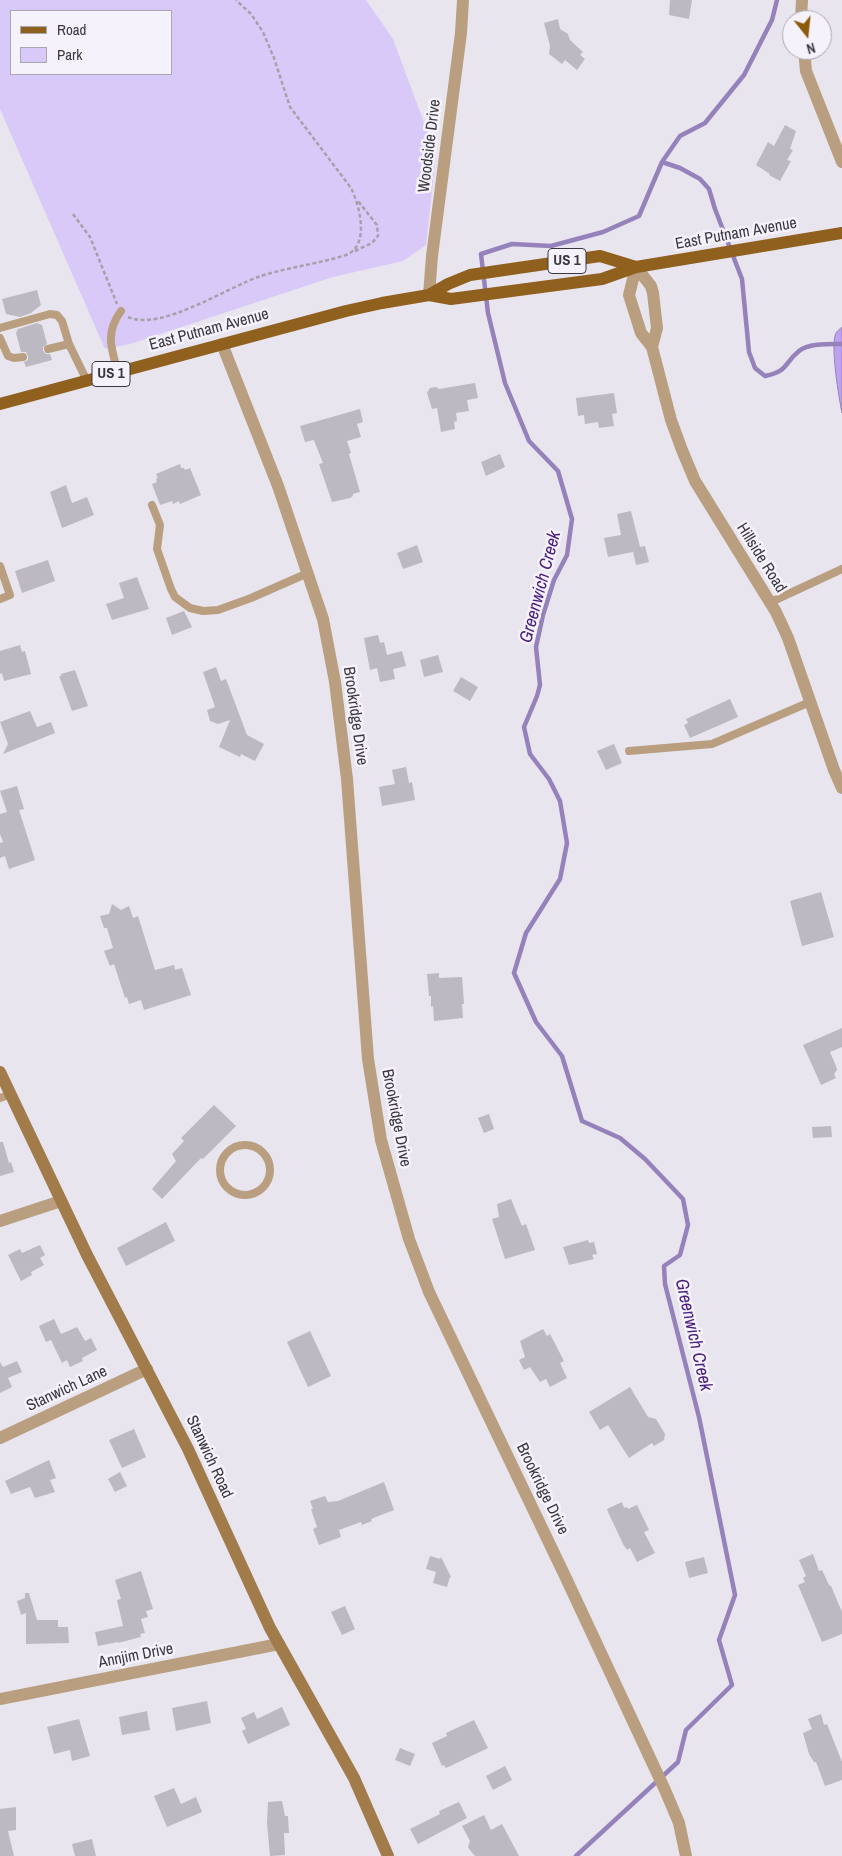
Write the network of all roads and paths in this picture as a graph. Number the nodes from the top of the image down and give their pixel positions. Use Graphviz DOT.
graph roads {
  1 [pos="236,0"];
  2 [pos="463,0"];
  3 [pos="805,60"];
  4 [pos="842,162"];
  5 [pos="356,198"];
  6 [pos="73,214"];
  7 [pos="842,233"];
  8 [pos="351,253"];
  9 [pos="636,267"];
  10 [pos="429,295"];
  11 [pos="121,311"];
  12 [pos="0,328"];
  13 [pos="0,341"];
  14 [pos="69,344"];
  15 [pos="222,344"];
  16 [pos="652,346"];
  17 [pos="48,350"];
  18 [pos="23,357"];
  19 [pos="118,372"];
  20 [pos="87,381"];
  21 [pos="0,404"];
  22 [pos="152,505"];
  23 [pos="0,566"];
  24 [pos="842,569"];
  25 [pos="308,573"];
  26 [pos="0,599"];
  27 [pos="770,602"];
  28 [pos="810,702"];
  29 [pos="629,751"];
  30 [pos="842,788"];
  31 [pos="0,1072"];
  32 [pos="6,1096"];
  33 [pos="269,1161"];
  34 [pos="61,1201"];
  35 [pos="0,1221"];
  36 [pos="147,1369"];
  37 [pos="0,1438"];
  38 [pos="279,1644"];
  39 [pos="0,1700"];
  40 [pos="388,1856"];
  41 [pos="686,1856"];
  1 -- 5 [label="path"];
  2 -- 10 [label="street, Woodside Drive"];
  3 -- 4 [label="street"];
  5 -- 8 [label="path"];
  5 -- 8 [label="path"];
  6 -- 11 [label="path"];
  7 -- 9 [label="main road, East Putnam Avenue / US 1"];
  8 -- 11 [label="path"];
  9 -- 10 [label="main road, East Putnam Avenue / US 1"];
  9 -- 10 [label="main road, East Putnam Avenue / US 1"];
  9 -- 16 [label="street, Hillside Road"];
  9 -- 16 [label="street, Hillside Road"];
  10 -- 15 [label="main road, East Putnam Avenue / US 1"];
  11 -- 19 [label="lane"];
  12 -- 14 [label="lane"];
  13 -- 18 [label="lane"];
  14 -- 17 [label="lane"];
  14 -- 20 [label="lane"];
  15 -- 19 [label="main road, East Putnam Avenue / US 1"];
  15 -- 25 [label="street, Brookridge Drive"];
  16 -- 27 [label="street, Hillside Road"];
  19 -- 20 [label="main road, East Putnam Avenue / US 1"];
  20 -- 21 [label="main road, East Putnam Avenue / US 1"];
  22 -- 25 [label="lane"];
  23 -- 26 [label="lane"];
  24 -- 27 [label="lane"];
  25 -- 41 [label="street, Brookridge Drive"];
  27 -- 28 [label="street, Hillside Road"];
  28 -- 29 [label="lane"];
  28 -- 30 [label="street, Hillside Road"];
  31 -- 32 [label="street, Stanwich Road"];
  32 -- 34 [label="street, Stanwich Road"];
  33 -- 33 [label="lane"];
  34 -- 35 [label="street"];
  34 -- 36 [label="street, Stanwich Road"];
  36 -- 37 [label="street, Stanwich Lane"];
  36 -- 38 [label="street, Stanwich Road"];
  38 -- 39 [label="street, Annjim Drive"];
  38 -- 40 [label="street, Stanwich Road"];
}
